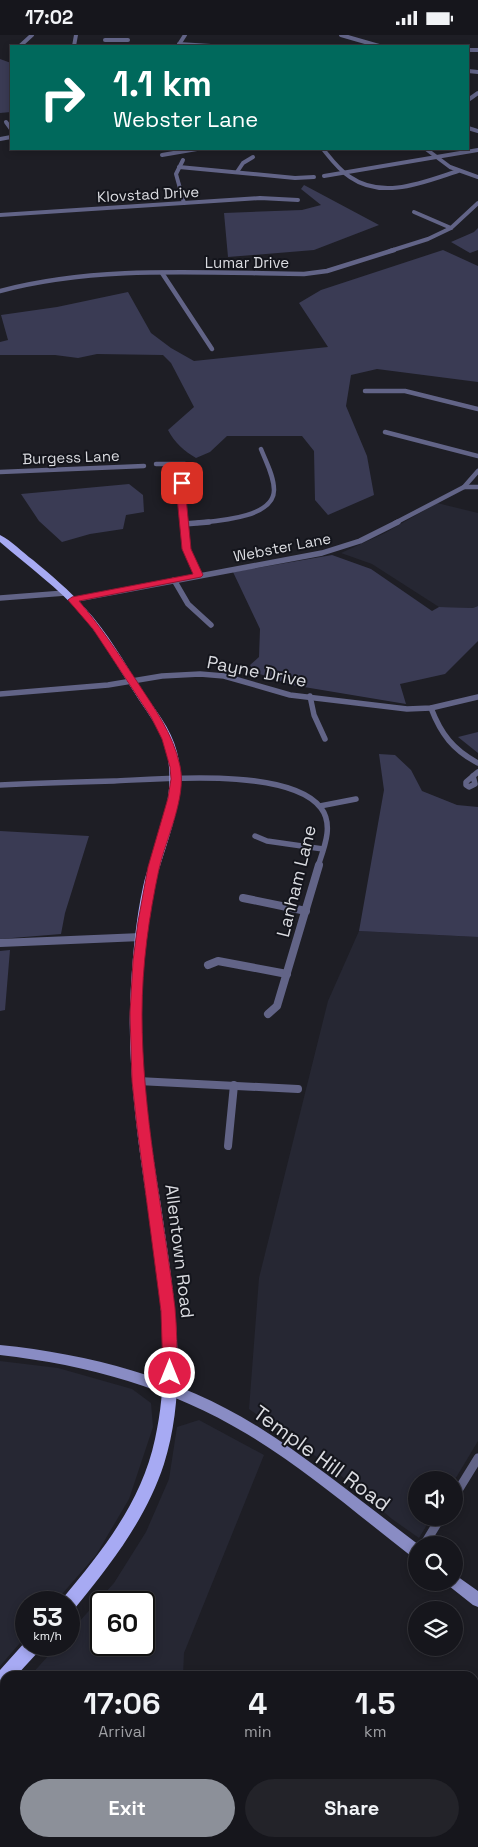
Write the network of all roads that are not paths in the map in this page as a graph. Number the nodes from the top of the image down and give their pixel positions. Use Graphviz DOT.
graph roads {
  1 [pos="32,35"];
  2 [pos="127,35"];
  3 [pos="185,35"];
  4 [pos="341,35"];
  5 [pos="105,40"];
  6 [pos="128,40"];
  7 [pos="21,45"];
  8 [pos="127,45"];
  9 [pos="178,45"];
  10 [pos="376,45"];
  11 [pos="6,121"];
  12 [pos="10,127"];
  13 [pos="478,149"];
  14 [pos="191,150"];
  15 [pos="324,150"];
  16 [pos="427,150"];
  17 [pos="162,155"];
  18 [pos="253,157"];
  19 [pos="436,157"];
  20 [pos="184,160"];
  21 [pos="179,167"];
  22 [pos="458,171"];
  23 [pos="237,172"];
  24 [pos="344,172"];
  25 [pos="324,175"];
  26 [pos="314,177"];
  27 [pos="478,177"];
  28 [pos="298,199"];
  29 [pos="184,203"];
  30 [pos="478,203"];
  31 [pos="414,212"];
  32 [pos="0,215"];
  33 [pos="451,228"];
  34 [pos="162,273"];
  35 [pos="0,291"];
  36 [pos="212,349"];
  37 [pos="365,391"];
  38 [pos="478,409"];
  39 [pos="385,432"];
  40 [pos="261,449"];
  41 [pos="478,456"];
  42 [pos="156,464"];
  43 [pos="144,466"];
  44 [pos="478,471"];
  45 [pos="0,472"];
  46 [pos="464,487"];
  47 [pos="478,487"];
  48 [pos="184,524"];
  49 [pos="0,538"];
  50 [pos="198,575"];
  51 [pos="174,580"];
  52 [pos="69,596"];
  53 [pos="0,598"];
  54 [pos="211,625"];
  55 [pos="133,682"];
  56 [pos="0,694"];
  57 [pos="310,696"];
  58 [pos="478,697"];
  59 [pos="431,708"];
  60 [pos="325,739"];
  61 [pos="478,763"];
  62 [pos="476,774"];
  63 [pos="176,779"];
  64 [pos="0,785"];
  65 [pos="457,787"];
  66 [pos="356,799"];
  67 [pos="320,806"];
  68 [pos="255,836"];
  69 [pos="324,849"];
  70 [pos="243,898"];
  71 [pos="306,911"];
  72 [pos="141,937"];
  73 [pos="0,943"];
  74 [pos="208,965"];
  75 [pos="287,974"];
  76 [pos="268,1014"];
  77 [pos="138,1081"];
  78 [pos="234,1085"];
  79 [pos="298,1089"];
  80 [pos="228,1146"];
  81 [pos="0,1350"];
  82 [pos="169,1390"];
  83 [pos="478,1458"];
  84 [pos="463,1482"];
  85 [pos="408,1545"];
  86 [pos="463,1588"];
  87 [pos="79,1591"];
  88 [pos="478,1600"];
  89 [pos="24,1656"];
  90 [pos="11,1671"];
  1 -- 7 [label="street"];
  2 -- 6 [label="street"];
  3 -- 9 [label="street"];
  4 -- 10 [label="street"];
  5 -- 6 [label="street"];
  6 -- 8 [label="street"];
  11 -- 12 [label="street"];
  13 -- 19 [label="street"];
  14 -- 17 [label="street"];
  15 -- 24 [label="street"];
  16 -- 19 [label="street"];
  18 -- 23 [label="street"];
  19 -- 22 [label="street"];
  19 -- 24 [label="street"];
  20 -- 21 [label="street"];
  21 -- 23 [label="street"];
  21 -- 29 [label="street"];
  22 -- 24 [label="street"];
  22 -- 27 [label="street"];
  23 -- 26 [label="street"];
  24 -- 25 [label="street"];
  28 -- 29 [label="street, Klovstad Drive"];
  29 -- 32 [label="street, Klovstad Drive"];
  30 -- 33 [label="street, Lumar Drive"];
  31 -- 33 [label="street"];
  33 -- 34 [label="street, Lumar Drive"];
  34 -- 35 [label="street, Lumar Drive"];
  34 -- 36 [label="street"];
  37 -- 38 [label="street"];
  39 -- 41 [label="street"];
  40 -- 48 [label="street"];
  42 -- 48 [label="street"];
  43 -- 45 [label="street, Burgess Lane"];
  44 -- 46 [label="street, Webster Lane"];
  46 -- 47 [label="street"];
  46 -- 50 [label="street, Webster Lane"];
  48 -- 50 [label="street"];
  49 -- 52 [label="main road, Allentown Road"];
  50 -- 51 [label="street, Webster Lane"];
  51 -- 52 [label="street, Webster Lane"];
  51 -- 54 [label="street"];
  52 -- 53 [label="street, Webster Lane"];
  52 -- 55 [label="main road, Allentown Road"];
  55 -- 56 [label="street, Payne Drive"];
  55 -- 57 [label="street, Payne Drive"];
  55 -- 63 [label="main road, Allentown Road"];
  57 -- 59 [label="street, Payne Drive"];
  57 -- 60 [label="street"];
  58 -- 59 [label="street, Payne Drive"];
  59 -- 61 [label="street"];
  62 -- 65 [label="street"];
  63 -- 64 [label="street, Lanham Lane"];
  63 -- 67 [label="street, Lanham Lane"];
  63 -- 72 [label="main road, Allentown Road"];
  66 -- 67 [label="street"];
  67 -- 69 [label="street, Lanham Lane"];
  68 -- 69 [label="street"];
  69 -- 71 [label="street, Lanham Lane"];
  70 -- 71 [label="street"];
  71 -- 75 [label="street, Lanham Lane"];
  72 -- 73 [label="street"];
  72 -- 77 [label="main road, Allentown Road"];
  74 -- 75 [label="street"];
  75 -- 76 [label="street, Lanham Lane"];
  77 -- 78 [label="street"];
  77 -- 82 [label="main road, Allentown Road"];
  78 -- 79 [label="street"];
  78 -- 80 [label="street"];
  81 -- 82 [label="main road, Temple Hill Road"];
  82 -- 85 [label="main road, Temple Hill Road"];
  82 -- 87 [label="main road, Allentown Road"];
  83 -- 84 [label="street"];
  86 -- 88 [label="main road"];
  89 -- 90 [label="main road"];
}
